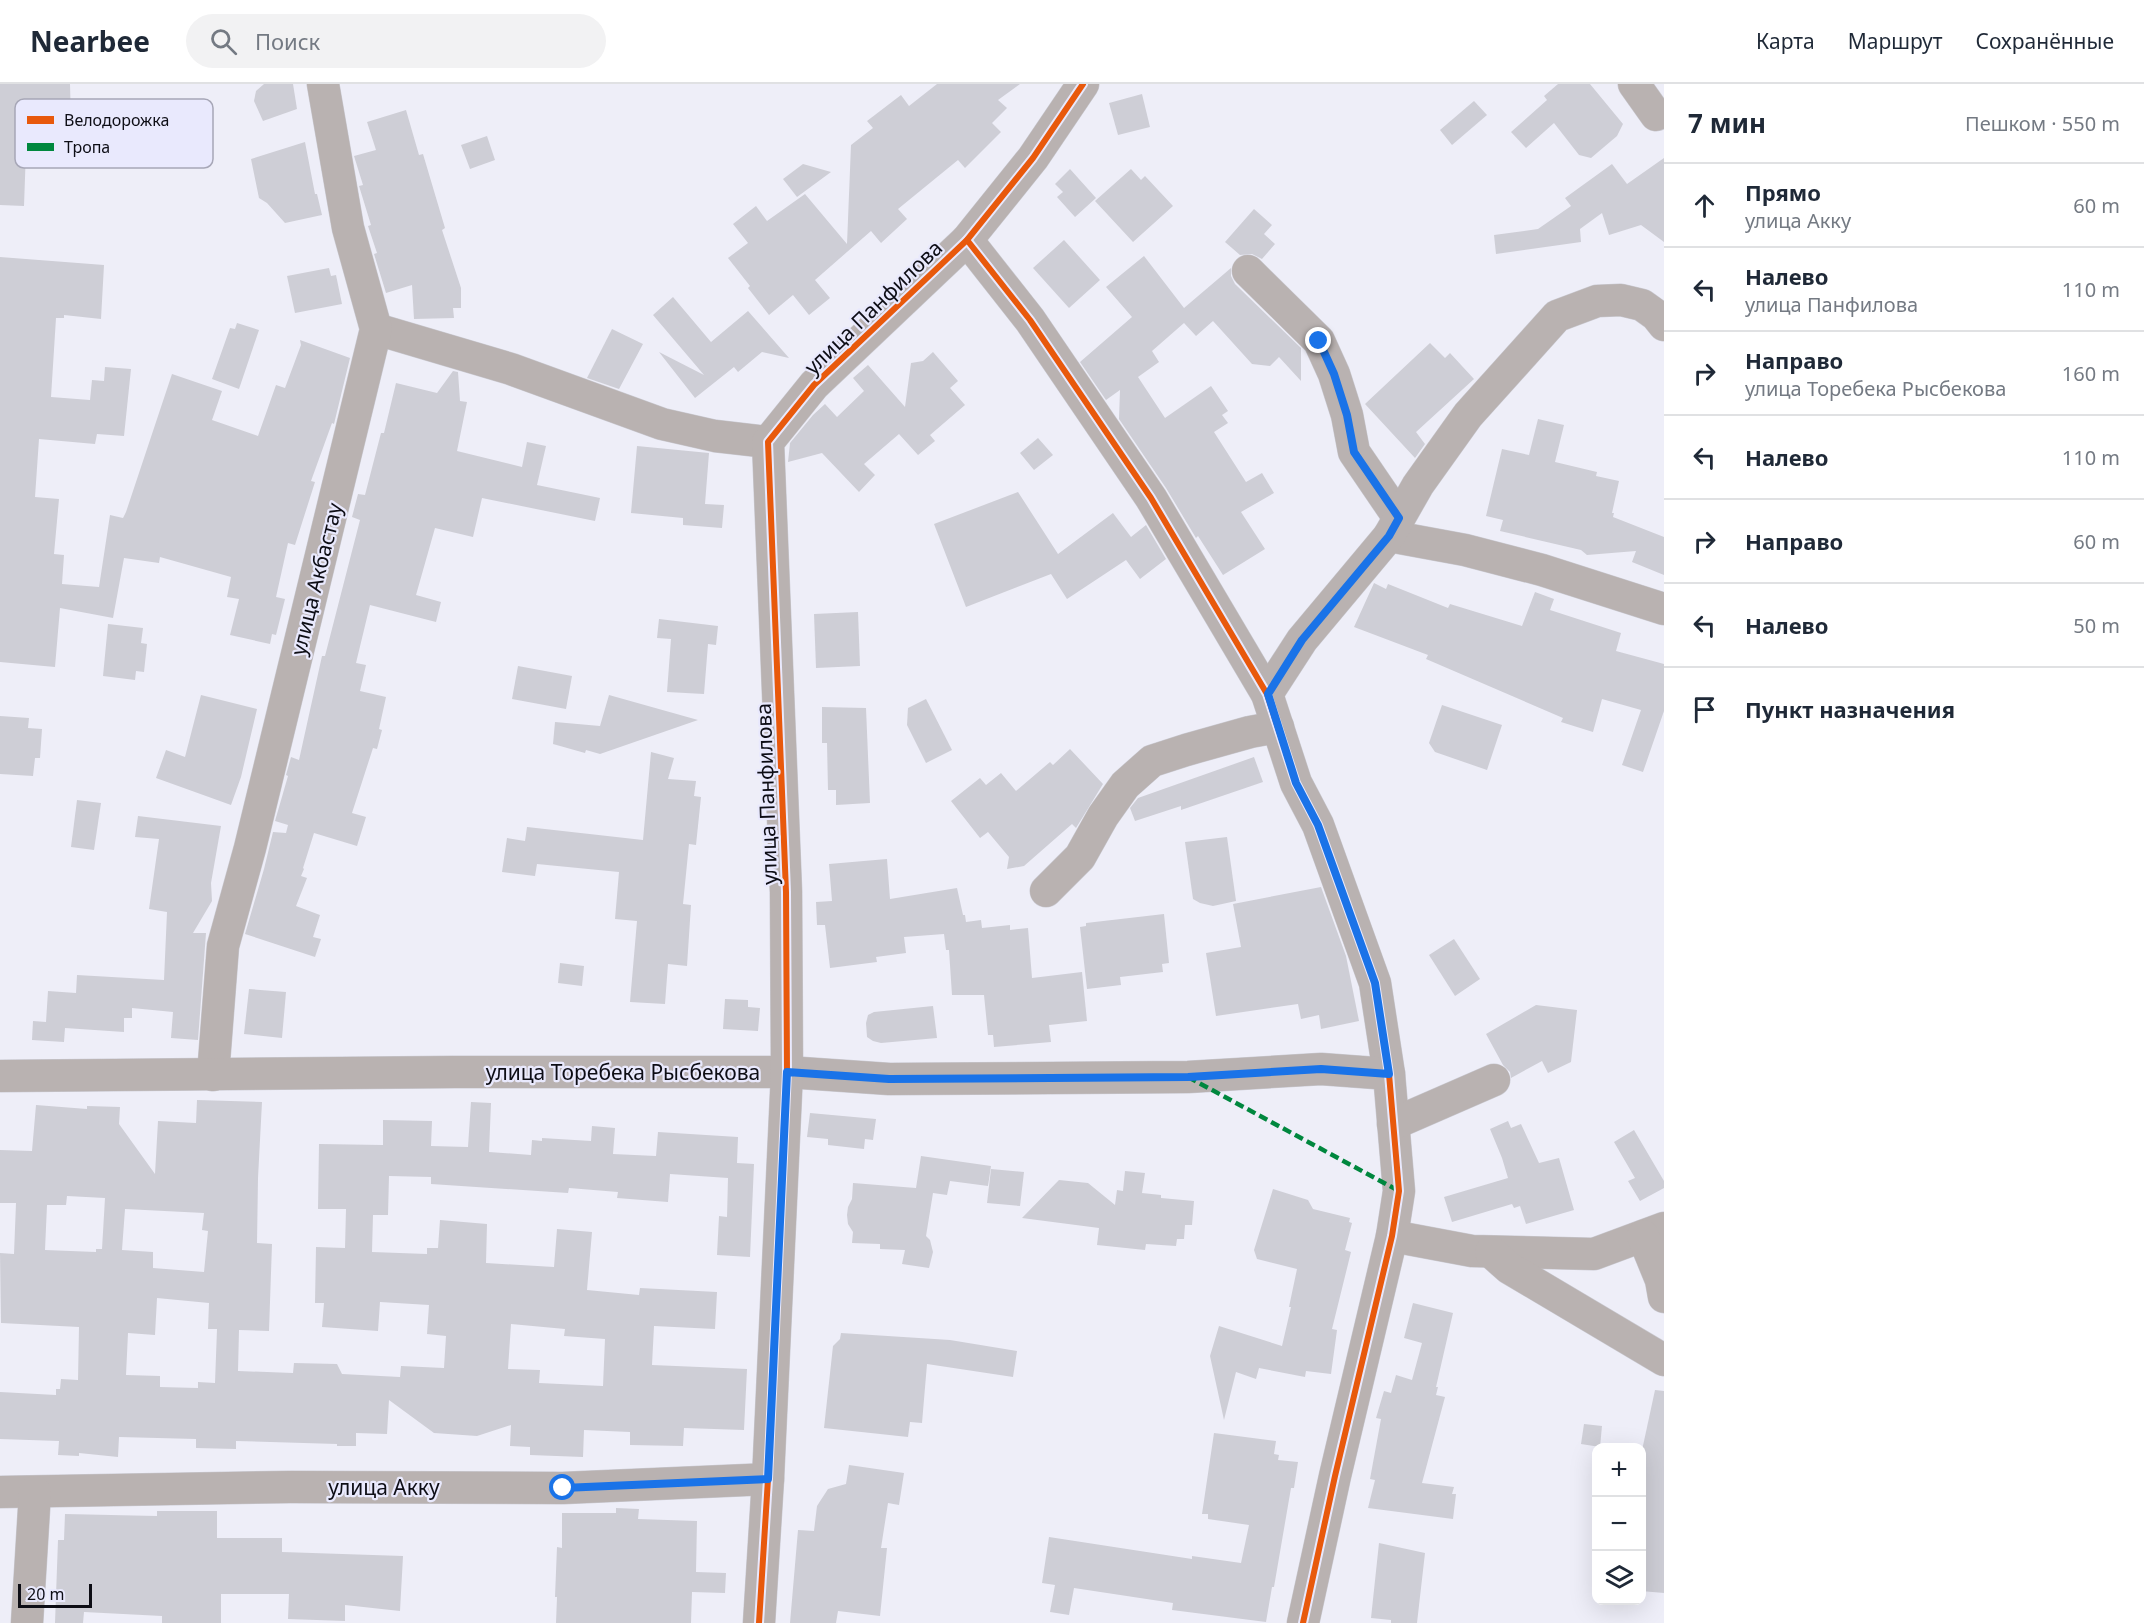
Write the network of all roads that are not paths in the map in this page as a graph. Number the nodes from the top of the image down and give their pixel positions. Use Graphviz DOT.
graph roads {
  1 [pos="323,84"];
  2 [pos="1083,84"];
  3 [pos="1634,84"];
  4 [pos="1656,115"];
  5 [pos="967,240"];
  6 [pos="1248,271"];
  7 [pos="1664,325"];
  8 [pos="376,329"];
  9 [pos="768,442"];
  10 [pos="1394,527"];
  11 [pos="1664,609"];
  12 [pos="1268,694"];
  13 [pos="1278,727"];
  14 [pos="1046,891"];
  15 [pos="787,1072"];
  16 [pos="213,1074"];
  17 [pos="1389,1074"];
  18 [pos="0,1076"];
  19 [pos="1494,1080"];
  20 [pos="1393,1124"];
  21 [pos="1654,1232"];
  22 [pos="1392,1236"];
  23 [pos="1491,1252"];
  24 [pos="1664,1297"];
  25 [pos="1662,1351"];
  26 [pos="768,1479"];
  27 [pos="0,1492"];
  28 [pos="35,1492"];
  29 [pos="27,1623"];
  30 [pos="759,1623"];
  31 [pos="1303,1623"];
  1 -- 8 [label="street, улица Акбастау"];
  2 -- 5 [label="street, улица Панфилова"];
  3 -- 4 [label="street"];
  5 -- 9 [label="street, улица Панфилова"];
  5 -- 12 [label="street"];
  6 -- 10 [label="street"];
  7 -- 10 [label="street"];
  8 -- 9 [label="street"];
  8 -- 16 [label="street, улица Акбастау"];
  9 -- 15 [label="street, улица Панфилова"];
  10 -- 11 [label="street"];
  10 -- 12 [label="street"];
  12 -- 13 [label="street"];
  13 -- 14 [label="street"];
  13 -- 17 [label="street"];
  15 -- 16 [label="street, улица Торебека Рысбекова"];
  15 -- 17 [label="street, улица Торебека Рысбекова"];
  15 -- 26 [label="street, улица Панфилова"];
  16 -- 18 [label="street, улица Торебека Рысбекова"];
  17 -- 20 [label="street"];
  19 -- 20 [label="street"];
  20 -- 22 [label="street"];
  21 -- 23 [label="street"];
  21 -- 24 [label="street"];
  22 -- 23 [label="street"];
  22 -- 31 [label="street"];
  23 -- 25 [label="street"];
  26 -- 28 [label="street, улица Акку"];
  26 -- 30 [label="street, улица Панфилова"];
  27 -- 28 [label="street, улица Акку"];
  28 -- 29 [label="street"];
}
